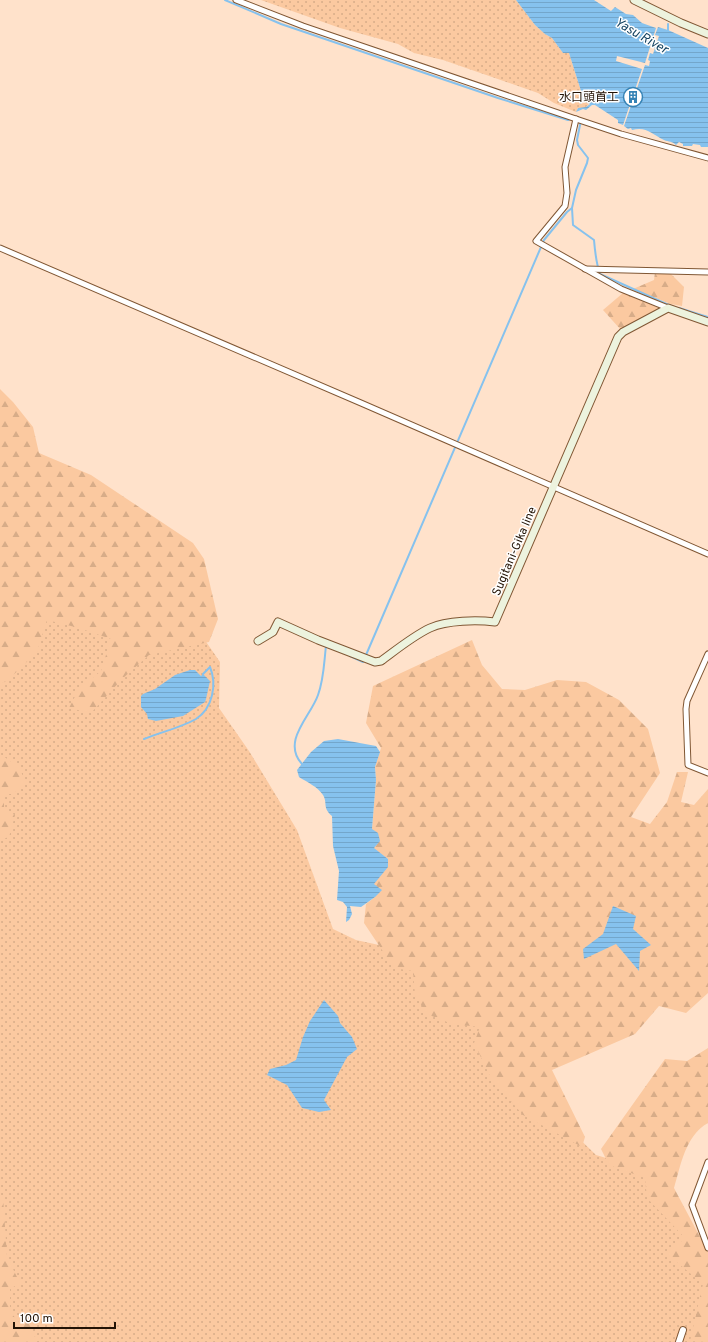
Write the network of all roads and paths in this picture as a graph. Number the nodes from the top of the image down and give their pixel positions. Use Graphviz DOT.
graph roads {
  1 [pos="236,0"];
  2 [pos="634,0"];
  3 [pos="708,34"];
  4 [pos="576,119"];
  5 [pos="708,158"];
  6 [pos="0,248"];
  7 [pos="584,269"];
  8 [pos="708,272"];
  9 [pos="668,308"];
  10 [pos="708,322"];
  11 [pos="553,486"];
  12 [pos="708,554"];
  13 [pos="258,641"];
  14 [pos="708,654"];
  15 [pos="708,773"];
  16 [pos="708,1162"];
  17 [pos="708,1248"];
  18 [pos="683,1330"];
  19 [pos="680,1342"];
  1 -- 4 [label="street"];
  2 -- 3 [label="main road"];
  4 -- 5 [label="street"];
  4 -- 7 [label="street"];
  6 -- 11 [label="street"];
  7 -- 8 [label="street"];
  7 -- 9 [label="street"];
  9 -- 10 [label="main road"];
  9 -- 11 [label="main road, Sugitani-Gika line"];
  11 -- 12 [label="street"];
  11 -- 13 [label="main road, Sugitani-Gika line"];
  14 -- 15 [label="street"];
  16 -- 17 [label="street"];
  18 -- 19 [label="street"];
}
